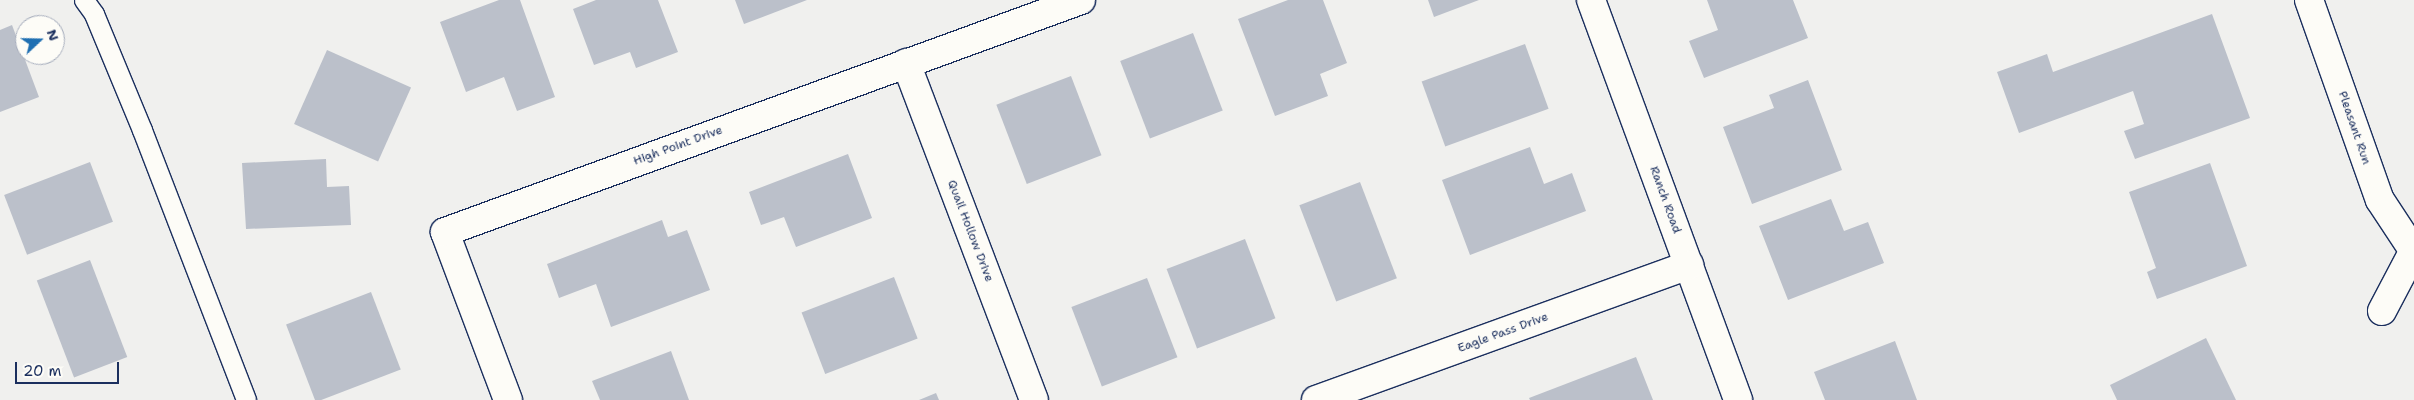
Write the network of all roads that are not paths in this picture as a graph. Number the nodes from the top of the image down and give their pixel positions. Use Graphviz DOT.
graph roads {
  1 [pos="84,0"];
  2 [pos="1081,0"];
  3 [pos="1591,0"];
  4 [pos="2309,0"];
  5 [pos="906,63"];
  6 [pos="2414,250"];
  7 [pos="1689,265"];
  8 [pos="2382,311"];
  9 [pos="246,400"];
  10 [pos="508,400"];
  11 [pos="1034,400"];
  12 [pos="1316,400"];
  13 [pos="1738,400"];
  1 -- 9 [label="lane"];
  2 -- 5 [label="street, High Point Drive"];
  3 -- 7 [label="street, Ranch Road"];
  4 -- 6 [label="street, Pleasant Run"];
  5 -- 10 [label="street, High Point Drive"];
  5 -- 11 [label="street, Quail Hollow Drive"];
  6 -- 8 [label="street"];
  7 -- 12 [label="street, Eagle Pass Drive"];
  7 -- 13 [label="street, Ranch Road"];
}
